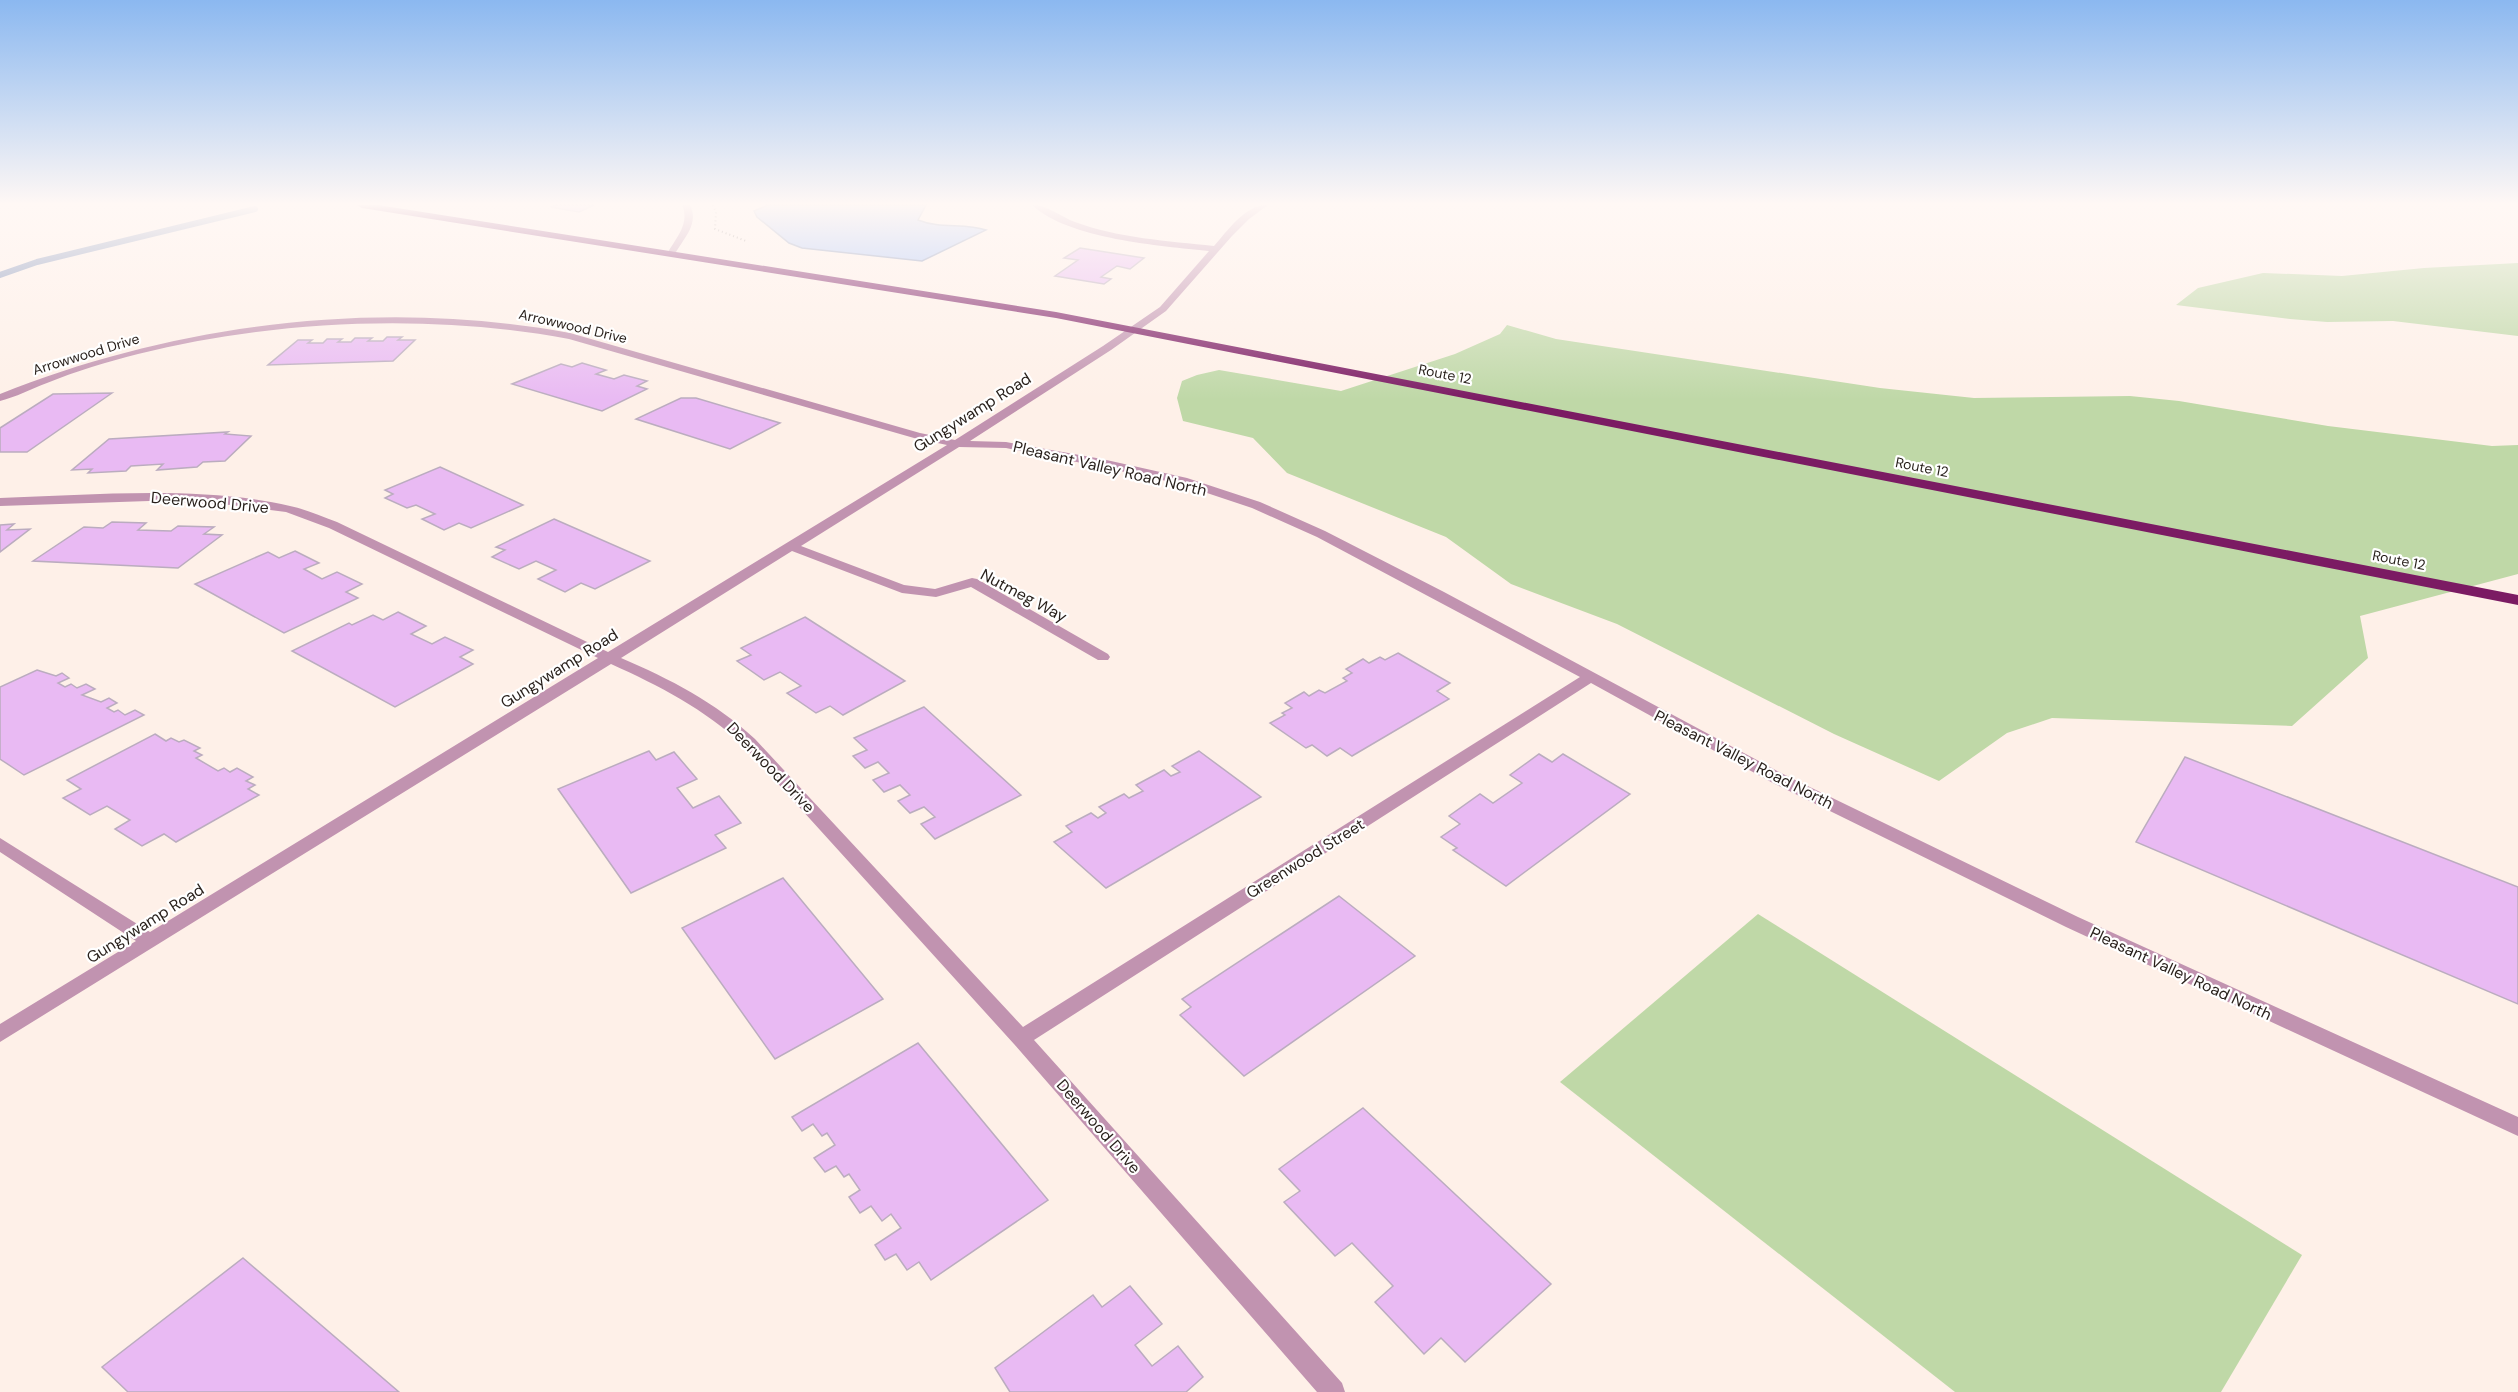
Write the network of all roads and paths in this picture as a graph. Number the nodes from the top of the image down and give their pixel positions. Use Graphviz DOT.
graph roads {
  1 [pos="784,270"];
  2 [pos="1198,270"];
  3 [pos="1135,330"];
  4 [pos="0,399"];
  5 [pos="957,444"];
  6 [pos="0,502"];
  7 [pos="790,546"];
  8 [pos="2518,600"];
  9 [pos="1103,657"];
  10 [pos="610,658"];
  11 [pos="1589,678"];
  12 [pos="0,844"];
  13 [pos="150,941"];
  14 [pos="0,1034"];
  15 [pos="1021,1038"];
  16 [pos="2518,1128"];
  17 [pos="1333,1392"];
  1 -- 3 [label="highway, Route 12"];
  2 -- 3 [label="street, Gungywamp Road"];
  3 -- 5 [label="street, Gungywamp Road"];
  3 -- 8 [label="highway, Route 12"];
  4 -- 5 [label="street, Arrowwood Drive"];
  5 -- 7 [label="street, Gungywamp Road"];
  5 -- 11 [label="street, Pleasant Valley Road North"];
  6 -- 10 [label="street, Deerwood Drive"];
  7 -- 9 [label="street, Nutmeg Way"];
  7 -- 10 [label="street, Gungywamp Road"];
  10 -- 13 [label="street, Gungywamp Road"];
  10 -- 15 [label="street, Deerwood Drive"];
  11 -- 15 [label="street, Greenwood Street"];
  11 -- 16 [label="street, Pleasant Valley Road North"];
  12 -- 13 [label="street"];
  13 -- 14 [label="street, Gungywamp Road"];
  15 -- 17 [label="street, Deerwood Drive"];
}
